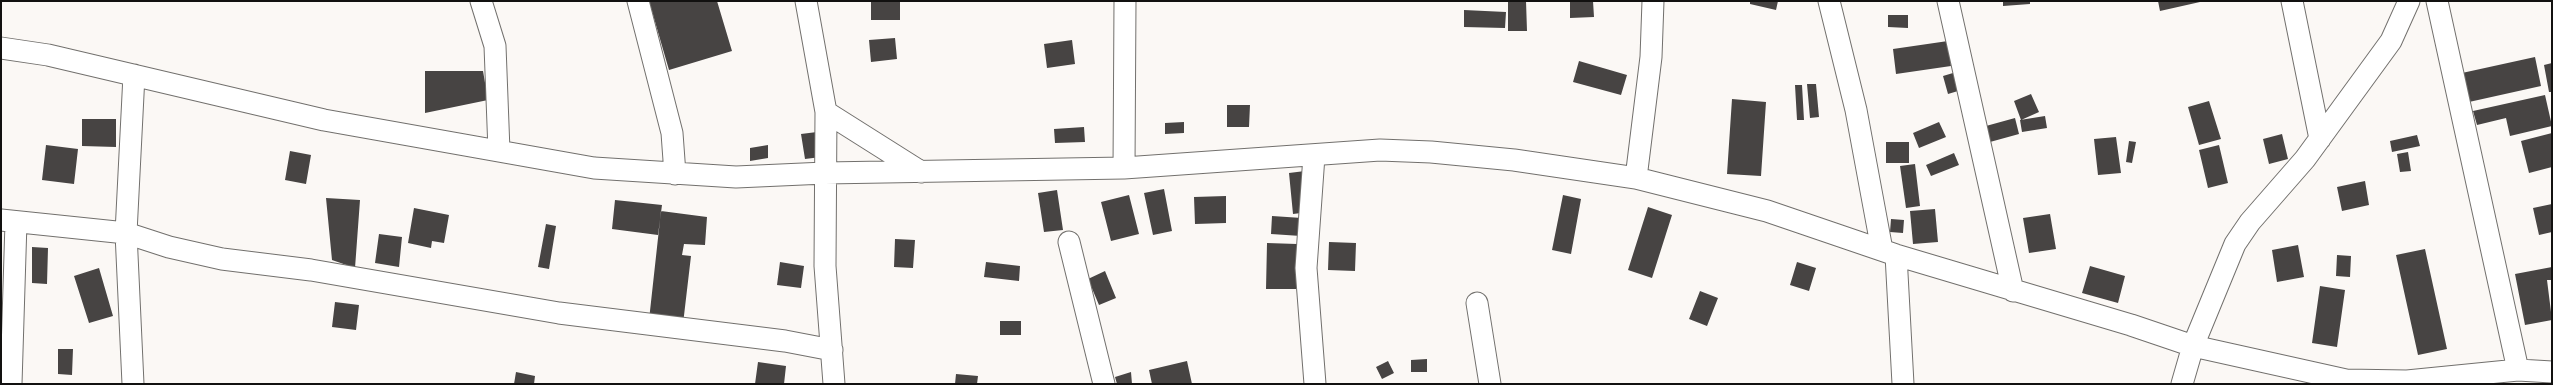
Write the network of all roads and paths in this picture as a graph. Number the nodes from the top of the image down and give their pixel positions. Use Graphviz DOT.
graph roads {
  1 [pos="482,1"];
  2 [pos="638,1"];
  3 [pos="806,1"];
  4 [pos="1125,1"];
  5 [pos="1653,1"];
  6 [pos="1829,1"];
  7 [pos="1948,1"];
  8 [pos="2292,1"];
  9 [pos="2409,1"];
  10 [pos="2437,1"];
  11 [pos="1,48"];
  12 [pos="134,75"];
  13 [pos="826,112"];
  14 [pos="2320,139"];
  15 [pos="499,151"];
  16 [pos="1314,156"];
  17 [pos="1124,168"];
  18 [pos="921,172"];
  19 [pos="825,173"];
  20 [pos="675,174"];
  21 [pos="1636,178"];
  22 [pos="9,221"];
  23 [pos="126,233"];
  24 [pos="1069,242"];
  25 [pos="1889,253"];
  26 [pos="2013,291"];
  27 [pos="1477,303"];
  28 [pos="2193,346"];
  29 [pos="832,350"];
  30 [pos="2518,370"];
  31 [pos="2552,372"];
  32 [pos="11,384"];
  33 [pos="132,384"];
  34 [pos="834,384"];
  35 [pos="1104,384"];
  36 [pos="1315,384"];
  37 [pos="1490,384"];
  38 [pos="1903,384"];
  39 [pos="2182,384"];
  1 -- 15 [label="street"];
  2 -- 20 [label="street"];
  3 -- 13 [label="street"];
  4 -- 17 [label="street"];
  5 -- 21 [label="street"];
  6 -- 25 [label="street"];
  7 -- 26 [label="street"];
  8 -- 14 [label="street"];
  9 -- 14 [label="street"];
  10 -- 30 [label="street"];
  11 -- 12 [label="street"];
  12 -- 15 [label="street"];
  12 -- 23 [label="street"];
  13 -- 18 [label="street"];
  13 -- 19 [label="street"];
  14 -- 28 [label="street"];
  15 -- 20 [label="street"];
  16 -- 17 [label="street"];
  16 -- 21 [label="street"];
  16 -- 36 [label="street"];
  17 -- 18 [label="street"];
  18 -- 19 [label="street"];
  19 -- 20 [label="street"];
  19 -- 29 [label="street"];
  21 -- 25 [label="street"];
  22 -- 23 [label="street"];
  22 -- 32 [label="street"];
  23 -- 29 [label="street"];
  23 -- 33 [label="street"];
  24 -- 35 [label="street"];
  25 -- 26 [label="street"];
  25 -- 38 [label="street"];
  26 -- 28 [label="street"];
  27 -- 37 [label="street"];
  28 -- 30 [label="street"];
  28 -- 39 [label="street"];
  29 -- 34 [label="street"];
  30 -- 31 [label="street"];
}
